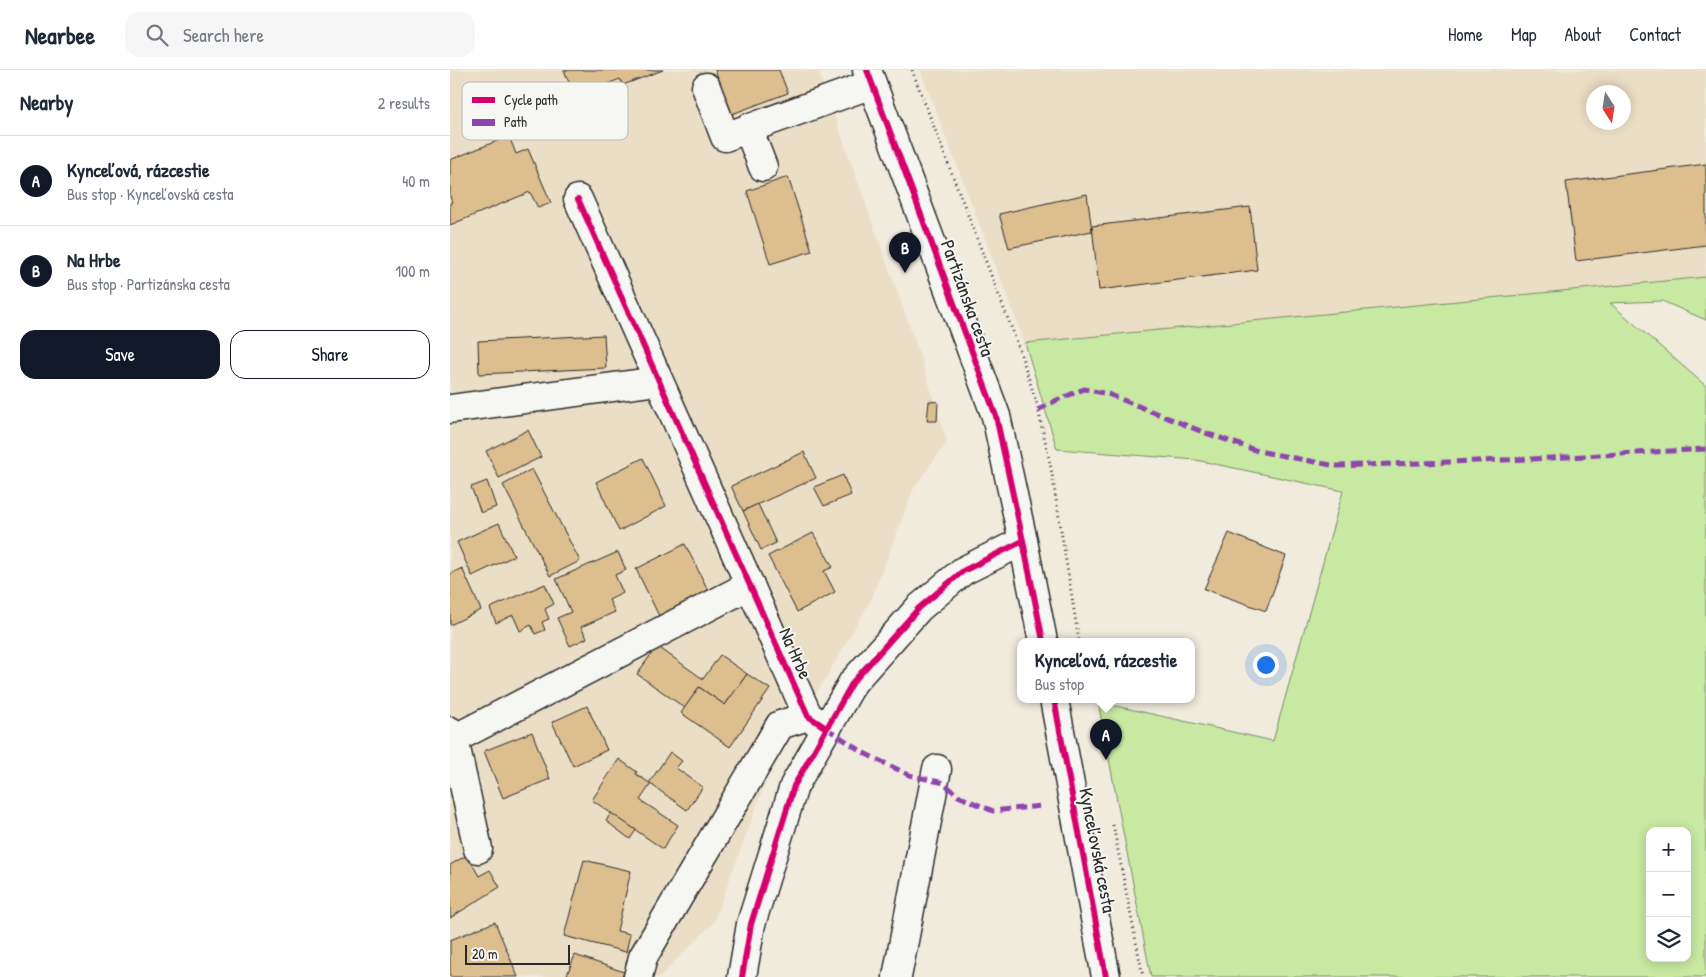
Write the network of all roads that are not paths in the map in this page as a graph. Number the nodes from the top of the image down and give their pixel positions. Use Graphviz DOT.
graph roads {
  1 [pos="870,77"];
  2 [pos="706,87"];
  3 [pos="748,128"];
  4 [pos="763,168"];
  5 [pos="578,199"];
  6 [pos="658,381"];
  7 [pos="450,409"];
  8 [pos="1023,541"];
  9 [pos="750,585"];
  10 [pos="1042,638"];
  11 [pos="1055,703"];
  12 [pos="817,722"];
  13 [pos="452,735"];
  14 [pos="937,769"];
  15 [pos="478,850"];
  16 [pos="638,977"];
  17 [pos="742,977"];
  18 [pos="897,977"];
  19 [pos="1106,977"];
  1 -- 3 [label="street"];
  1 -- 8 [label="street, Partizánska cesta"];
  2 -- 3 [label="street"];
  3 -- 4 [label="street"];
  5 -- 6 [label="street, Na Hrbe"];
  6 -- 7 [label="street"];
  6 -- 9 [label="street, Na Hrbe"];
  8 -- 10 [label="street"];
  8 -- 12 [label="street"];
  9 -- 12 [label="street, Na Hrbe"];
  9 -- 13 [label="street"];
  11 -- 19 [label="street, Kynceľovská cesta"];
  12 -- 16 [label="street"];
  12 -- 17 [label="street"];
  13 -- 15 [label="street"];
  14 -- 18 [label="street"];
}
